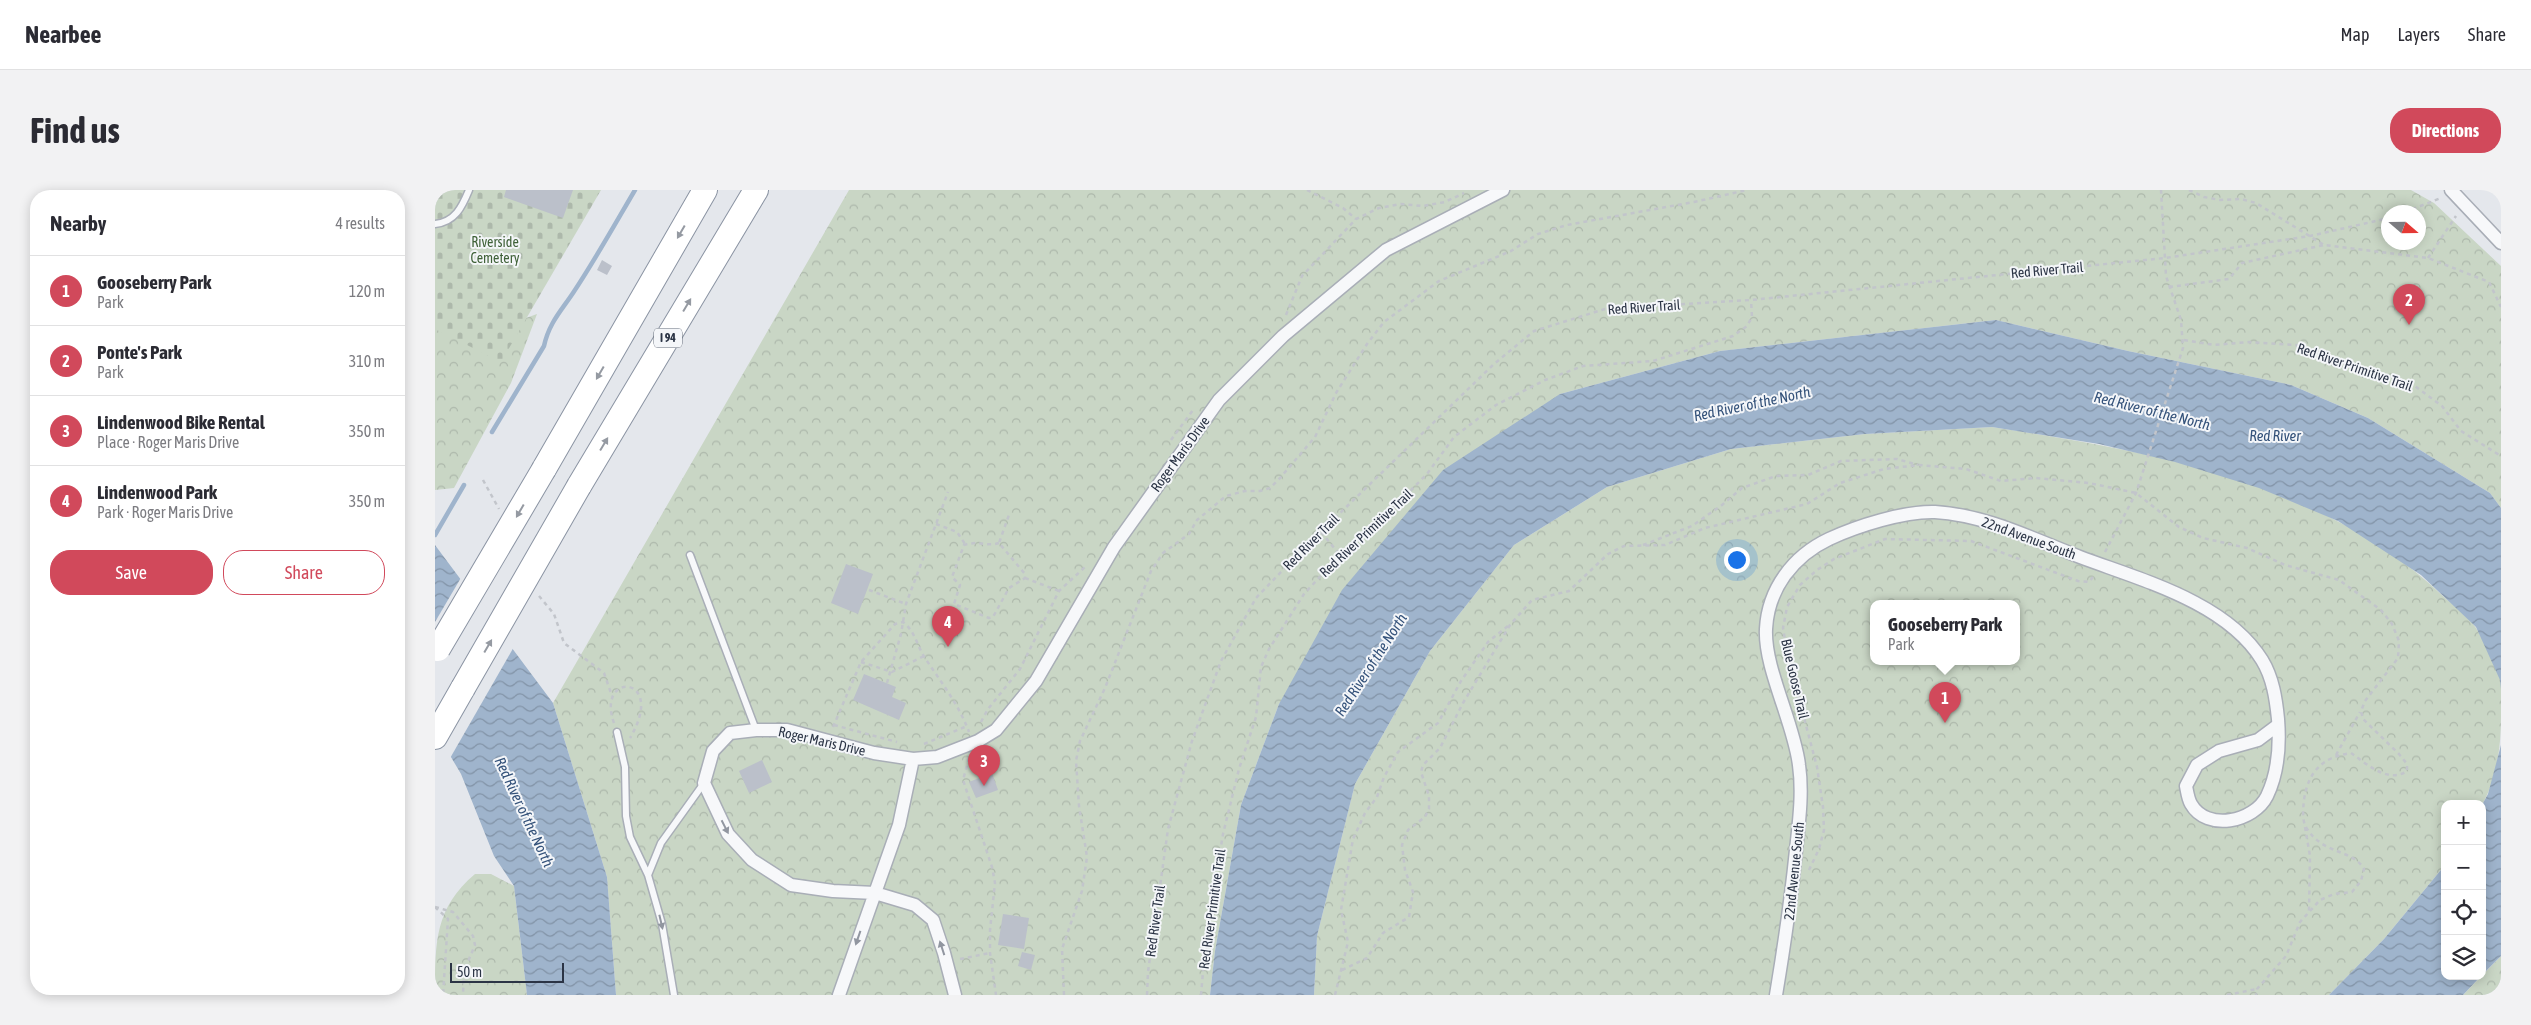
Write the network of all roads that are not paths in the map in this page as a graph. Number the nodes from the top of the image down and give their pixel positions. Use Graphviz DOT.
graph roads {
  1 [pos="469,190"];
  2 [pos="705,190"];
  3 [pos="756,190"];
  4 [pos="1503,190"];
  5 [pos="2451,192"];
  6 [pos="435,224"];
  7 [pos="2501,243"];
  8 [pos="690,555"];
  9 [pos="435,655"];
  10 [pos="2278,725"];
  11 [pos="756,730"];
  12 [pos="617,732"];
  13 [pos="435,737"];
  14 [pos="913,759"];
  15 [pos="704,783"];
  16 [pos="648,875"];
  17 [pos="875,893"];
  18 [pos="675,995"];
  19 [pos="839,995"];
  20 [pos="955,995"];
  21 [pos="1776,995"];
  1 -- 6 [label="lane"];
  2 -- 9 [label="highway, one-way, bridge"];
  13 -- 3 [label="highway, I 94, one-way, bridge"];
  4 -- 14 [label="street, Roger Maris Drive"];
  5 -- 7 [label="street"];
  8 -- 11 [label="lane"];
  10 -- 10 [label="street, 22nd Avenue South"];
  10 -- 21 [label="street, 22nd Avenue South"];
  11 -- 14 [label="street, Roger Maris Drive"];
  11 -- 15 [label="street, Roger Maris Drive"];
  12 -- 16 [label="lane"];
  14 -- 17 [label="street"];
  15 -- 16 [label="lane"];
  15 -- 17 [label="street, one-way"];
  16 -- 18 [label="lane, one-way"];
  17 -- 19 [label="street, one-way"];
  20 -- 17 [label="street, one-way"];
}
